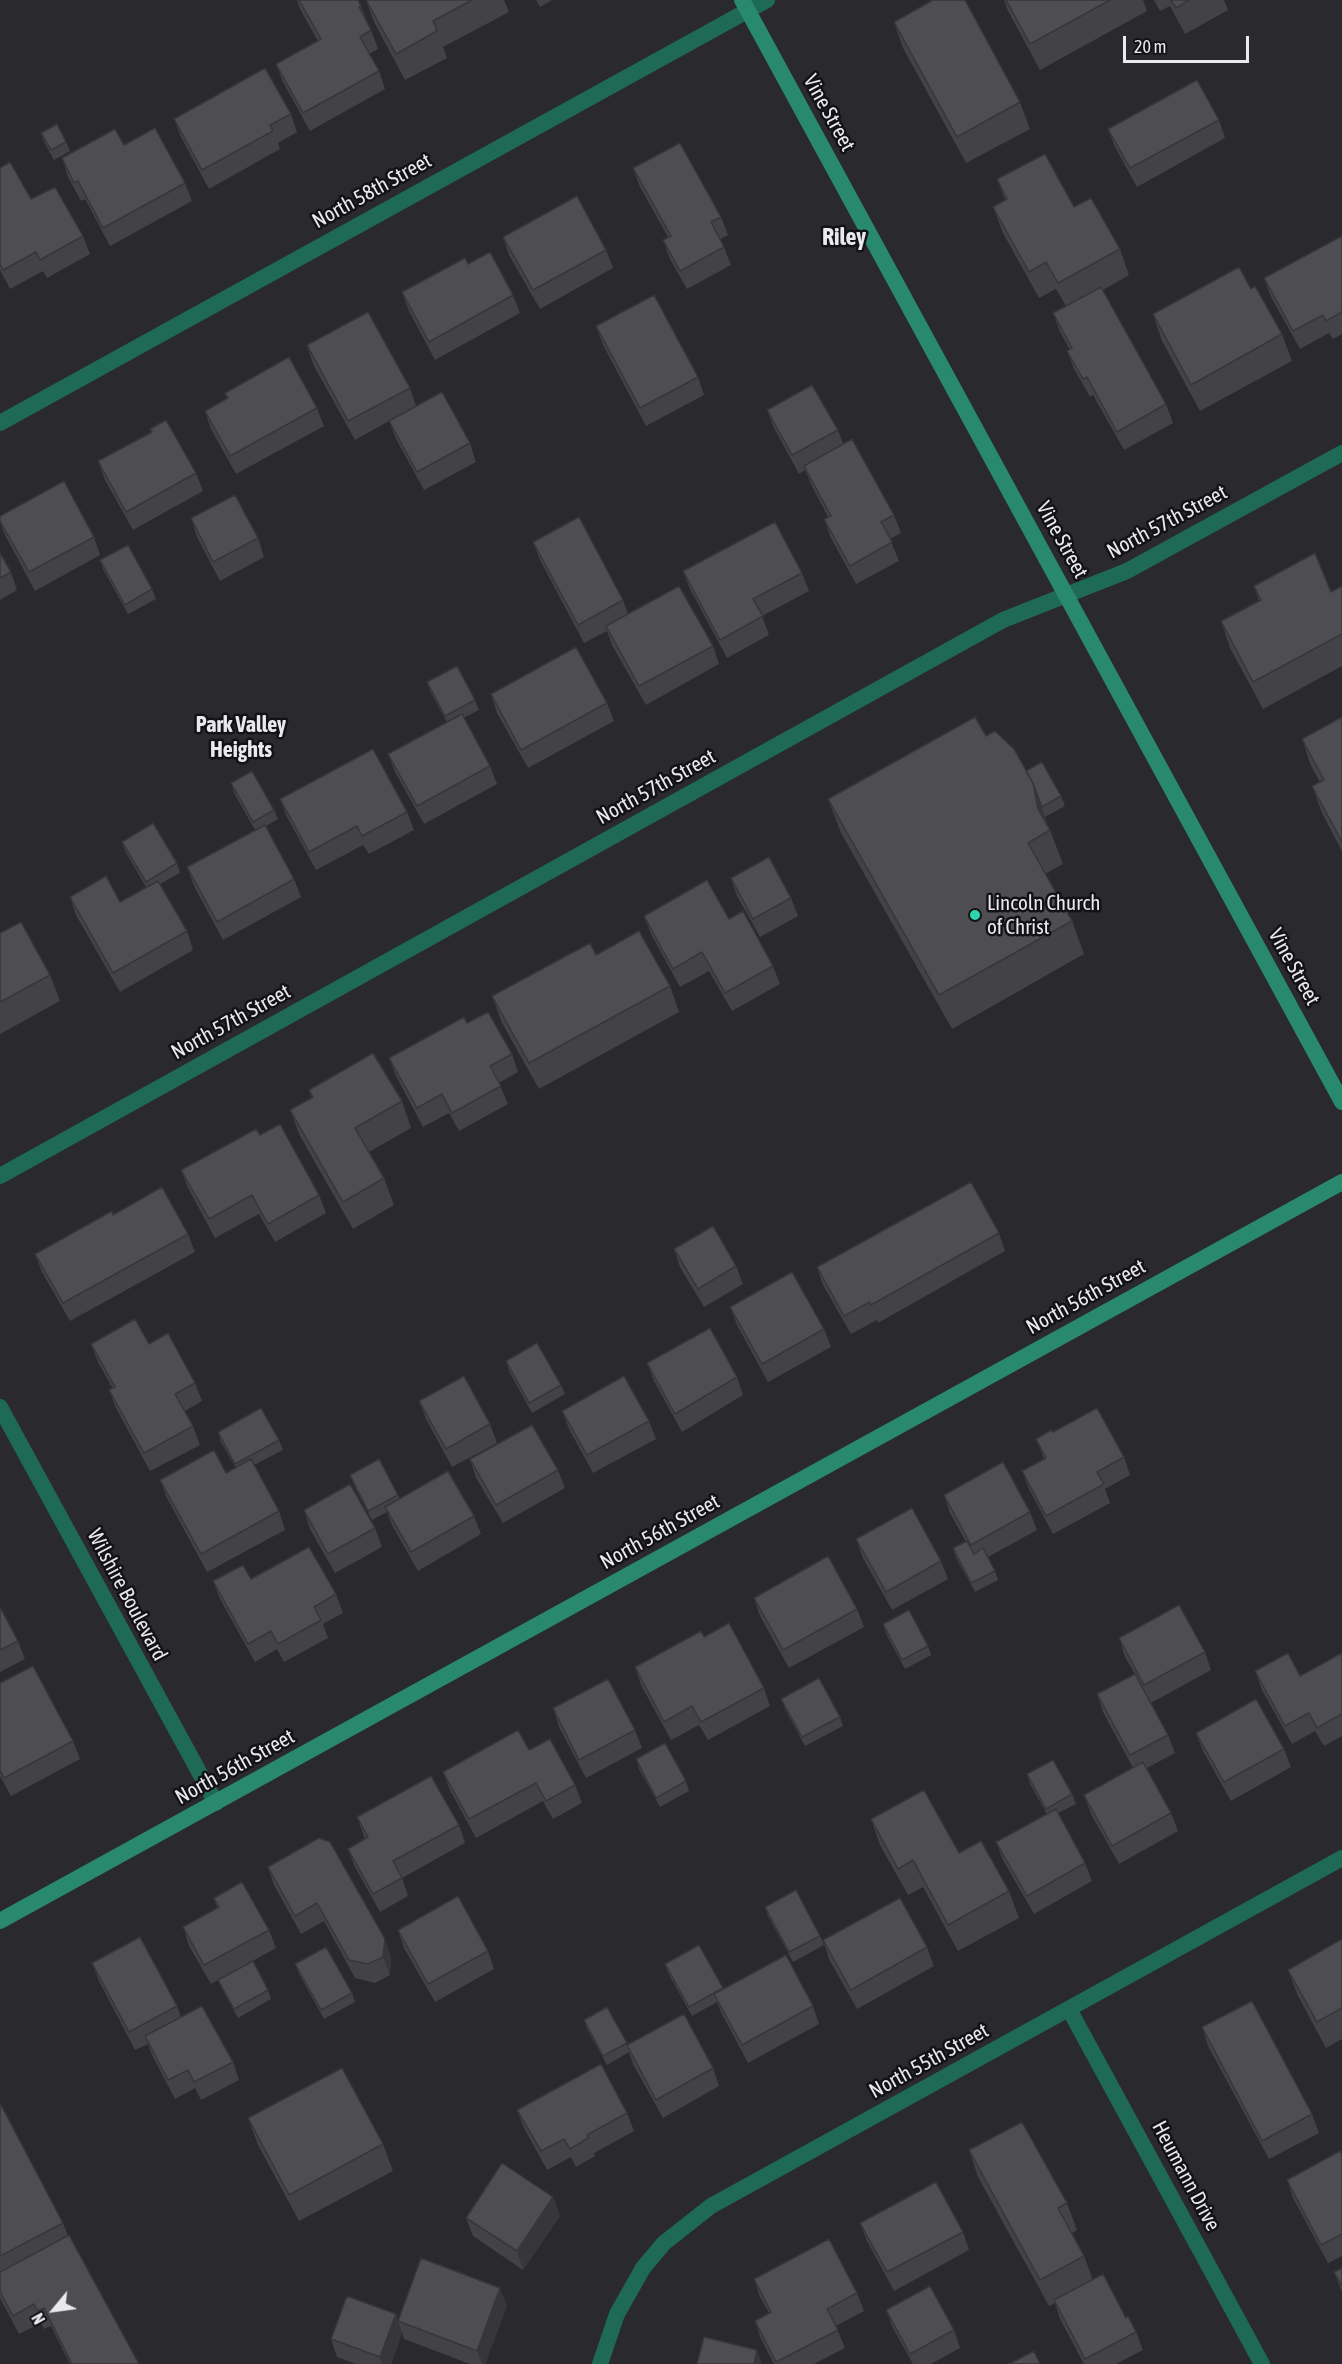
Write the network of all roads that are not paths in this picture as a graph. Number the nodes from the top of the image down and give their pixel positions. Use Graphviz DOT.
graph roads {
  1 [pos="767,0"];
  2 [pos="744,5"];
  3 [pos="0,423"];
  4 [pos="1342,453"];
  5 [pos="1067,597"];
  6 [pos="1342,1102"];
  7 [pos="0,1176"];
  8 [pos="1342,1182"];
  9 [pos="0,1407"];
  10 [pos="216,1803"];
  11 [pos="1342,1858"];
  12 [pos="0,1921"];
  13 [pos="1069,2009"];
  14 [pos="600,2364"];
  15 [pos="1262,2364"];
  1 -- 2 [label="street, North 58th Street"];
  2 -- 3 [label="street, North 58th Street"];
  2 -- 5 [label="main road, Vine Street"];
  4 -- 5 [label="street, North 57th Street"];
  5 -- 6 [label="main road, Vine Street"];
  5 -- 7 [label="street, North 57th Street"];
  8 -- 10 [label="main road, North 56th Street"];
  9 -- 10 [label="street, Wilshire Boulevard"];
  10 -- 12 [label="main road, North 56th Street"];
  11 -- 13 [label="street, North 55th Street"];
  13 -- 14 [label="street, North 55th Street"];
  13 -- 15 [label="street, Heumann Drive"];
}
